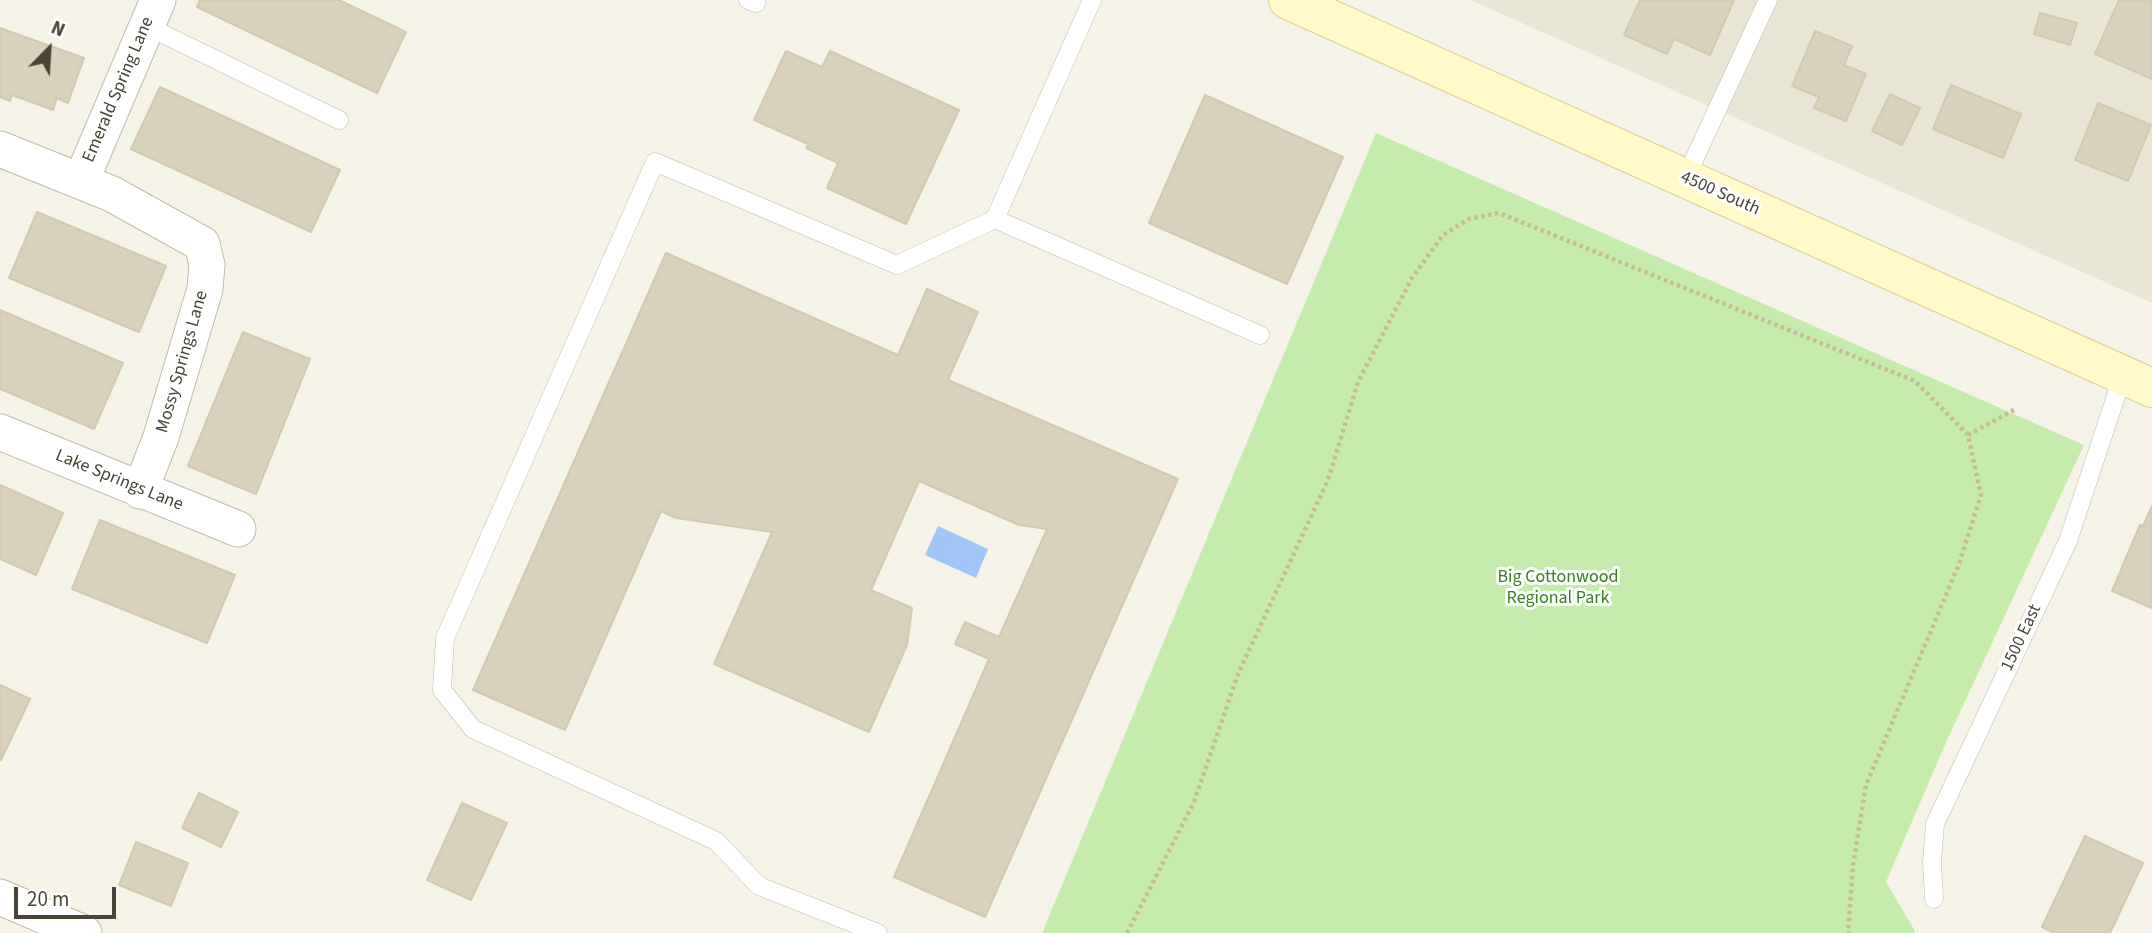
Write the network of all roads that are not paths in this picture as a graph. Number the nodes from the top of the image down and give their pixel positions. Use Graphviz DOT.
graph roads {
  1 [pos="1092,0"];
  2 [pos="1288,0"];
  3 [pos="1768,0"];
  4 [pos="152,13"];
  5 [pos="339,120"];
  6 [pos="0,149"];
  7 [pos="1685,178"];
  8 [pos="81,181"];
  9 [pos="995,219"];
  10 [pos="1260,335"];
  11 [pos="2143,379"];
  12 [pos="0,432"];
  13 [pos="140,491"];
  14 [pos="238,529"];
  15 [pos="0,897"];
  16 [pos="1934,899"];
  17 [pos="84,933"];
  18 [pos="878,933"];
  1 -- 9 [label="lane"];
  2 -- 7 [label="main road, 4500 South"];
  3 -- 7 [label="lane"];
  4 -- 5 [label="lane"];
  4 -- 8 [label="street, Emerald Spring Lane"];
  6 -- 8 [label="street, Mossy Springs Lane"];
  7 -- 11 [label="main road, 4500 South"];
  8 -- 13 [label="street, Mossy Springs Lane"];
  9 -- 10 [label="lane"];
  9 -- 18 [label="lane"];
  11 -- 16 [label="lane, 1500 East"];
  12 -- 13 [label="street, Lake Springs Lane"];
  13 -- 14 [label="street, Lake Springs Lane"];
  15 -- 17 [label="street"];
}
